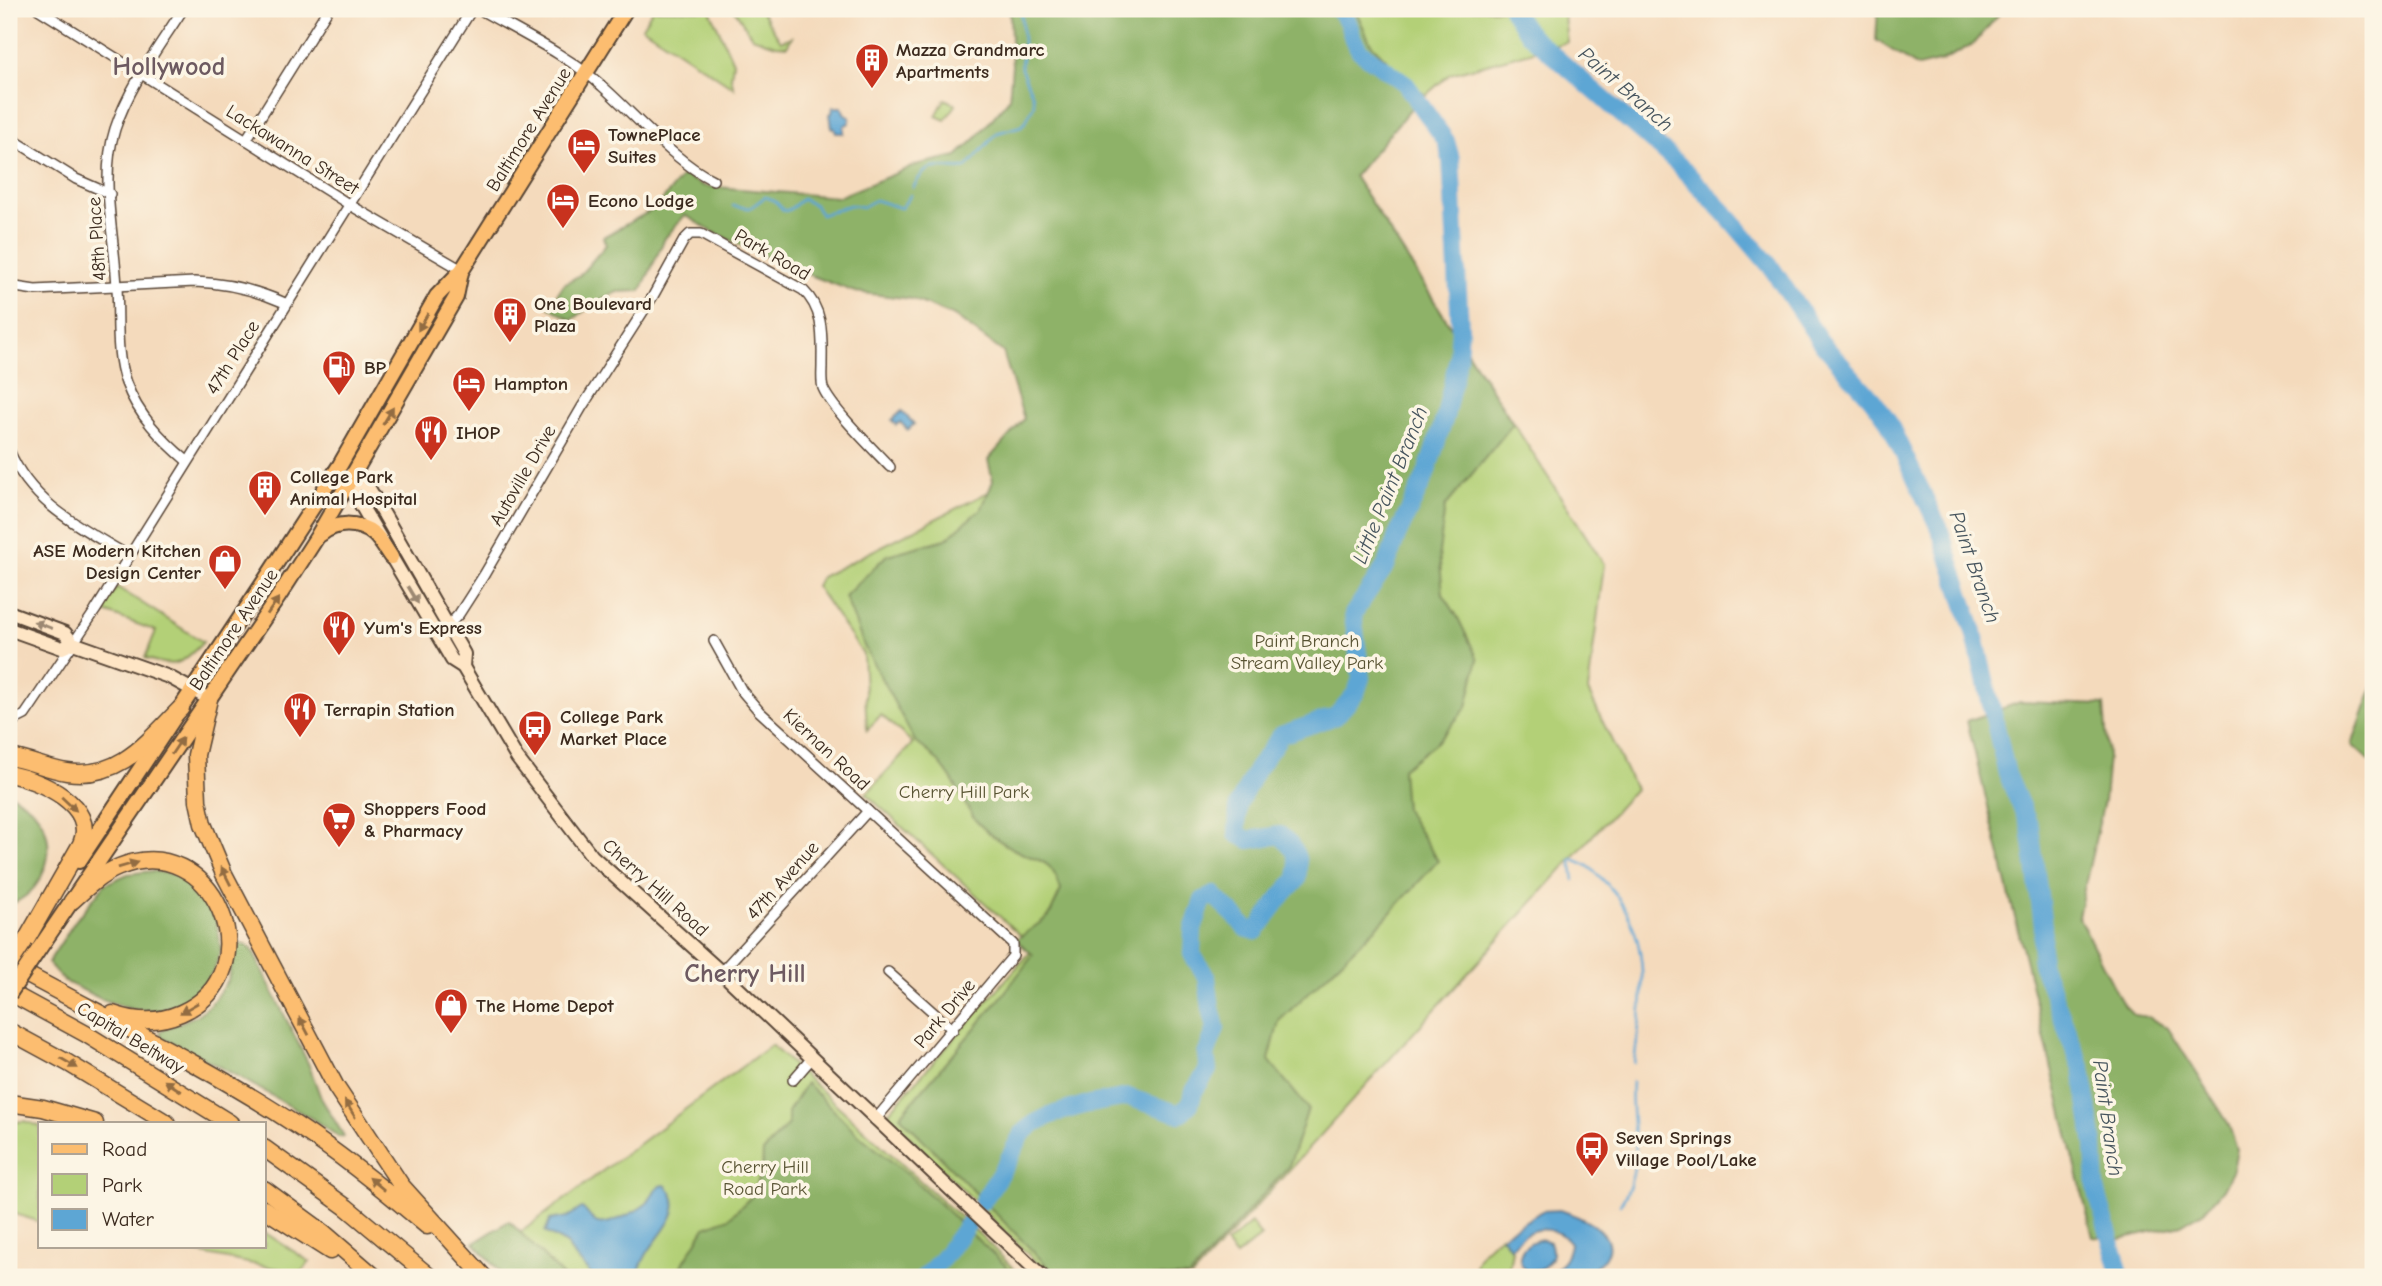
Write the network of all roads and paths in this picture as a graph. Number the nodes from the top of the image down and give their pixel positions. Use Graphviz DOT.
graph roads {
  1 [pos="38,9"];
  2 [pos="183,9"];
  3 [pos="328,9"];
  4 [pos="472,9"];
  5 [pos="479,9"];
  6 [pos="626,9"];
  7 [pos="586,72"];
  8 [pos="142,74"];
  9 [pos="9,137"];
  10 [pos="246,140"];
  11 [pos="713,180"];
  12 [pos="110,194"];
  13 [pos="350,205"];
  14 [pos="690,234"];
  15 [pos="462,270"];
  16 [pos="9,286"];
  17 [pos="117,286"];
  18 [pos="285,303"];
  19 [pos="9,450"];
  20 [pos="187,461"];
  21 [pos="340,465"];
  22 [pos="890,467"];
  23 [pos="353,475"];
  24 [pos="317,537"];
  25 [pos="129,556"];
  26 [pos="391,557"];
  27 [pos="9,612"];
  28 [pos="448,626"];
  29 [pos="9,629"];
  30 [pos="714,641"];
  31 [pos="73,643"];
  32 [pos="463,667"];
  33 [pos="192,690"];
  34 [pos="209,699"];
  35 [pos="181,708"];
  36 [pos="13,722"];
  37 [pos="9,757"];
  38 [pos="9,774"];
  39 [pos="868,811"];
  40 [pos="72,901"];
  41 [pos="995,927"];
  42 [pos="32,946"];
  43 [pos="9,964"];
  44 [pos="721,972"];
  45 [pos="888,972"];
  46 [pos="33,977"];
  47 [pos="9,993"];
  48 [pos="953,1030"];
  49 [pos="9,1031"];
  50 [pos="812,1058"];
  51 [pos="793,1080"];
  52 [pos="9,1103"];
  53 [pos="875,1120"];
  54 [pos="92,1122"];
  55 [pos="165,1122"];
  56 [pos="228,1122"];
  57 [pos="266,1149"];
  58 [pos="266,1190"];
  59 [pos="266,1210"];
  60 [pos="372,1277"];
  61 [pos="430,1277"];
  62 [pos="483,1277"];
  63 [pos="1043,1277"];
  1 -- 8 [label="street, Lackawanna Street"];
  2 -- 8 [label="street, 48th Place"];
  3 -- 10 [label="street"];
  4 -- 13 [label="street, 47th Place"];
  5 -- 7 [label="street"];
  6 -- 7 [label="main road, Baltimore Avenue"];
  7 -- 11 [label="street"];
  7 -- 15 [label="main road, Baltimore Avenue"];
  8 -- 10 [label="street, Lackawanna Street"];
  8 -- 12 [label="street, 48th Place"];
  9 -- 12 [label="street"];
  10 -- 13 [label="street, Lackawanna Street"];
  12 -- 17 [label="street, 48th Place"];
  13 -- 15 [label="street, Lackawanna Street"];
  13 -- 18 [label="street, 47th Place"];
  14 -- 22 [label="street, Park Road"];
  14 -- 28 [label="street, Autoville Drive"];
  15 -- 21 [label="main road, Baltimore Avenue, one-way"];
  23 -- 15 [label="main road, Baltimore Avenue, one-way"];
  16 -- 17 [label="street"];
  17 -- 18 [label="street"];
  17 -- 20 [label="street, 48th Place"];
  18 -- 20 [label="street, 47th Place"];
  19 -- 25 [label="street"];
  20 -- 25 [label="street, 47th Place"];
  21 -- 23 [label="main road, Cherry Hill Road"];
  21 -- 33 [label="main road, Baltimore Avenue"];
  23 -- 24 [label="main road, Baltimore Avenue"];
  23 -- 26 [label="main road, Cherry Hill Road"];
  23 -- 28 [label="main road, Cherry Hill Road"];
  24 -- 26 [label="main road"];
  34 -- 24 [label="main road, Baltimore Avenue, one-way"];
  25 -- 31 [label="street, 47th Place"];
  26 -- 32 [label="main road, Cherry Hill Road, one-way"];
  31 -- 27 [label="main road, one-way"];
  28 -- 32 [label="main road, Cherry Hill Road"];
  29 -- 31 [label="main road"];
  30 -- 39 [label="street, Kiernan Road"];
  31 -- 33 [label="main road"];
  31 -- 36 [label="street, 47th Place"];
  32 -- 44 [label="main road, Cherry Hill Road"];
  33 -- 34 [label="main road"];
  33 -- 35 [label="main road, Baltimore Avenue"];
  40 -- 34 [label="main road, Baltimore Avenue, one-way"];
  62 -- 34 [label="highway, one-way"];
  35 -- 37 [label="highway"];
  35 -- 42 [label="main road, Baltimore Avenue"];
  38 -- 42 [label="highway, one-way"];
  39 -- 41 [label="street, Kiernan Road"];
  39 -- 44 [label="street, 47th Avenue"];
  40 -- 42 [label="main road, Baltimore Avenue"];
  40 -- 46 [label="highway, one-way"];
  41 -- 48 [label="street, Park Drive"];
  42 -- 43 [label="main road, Baltimore Avenue, bridge"];
  42 -- 47 [label="main road, Baltimore Avenue, bridge"];
  43 -- 46 [label="highway"];
  44 -- 50 [label="main road, Cherry Hill Road"];
  45 -- 48 [label="street"];
  62 -- 46 [label="highway, one-way"];
  56 -- 47 [label="highway, Capital Beltway, one-way"];
  48 -- 53 [label="street, Park Drive"];
  49 -- 55 [label="highway, one-way"];
  50 -- 51 [label="street"];
  50 -- 53 [label="main road, Cherry Hill Road"];
  52 -- 54 [label="highway"];
  53 -- 63 [label="main road, Cherry Hill Road"];
  57 -- 61 [label="highway"];
  58 -- 60 [label="highway"];
  59 -- 60 [label="highway"];
}
